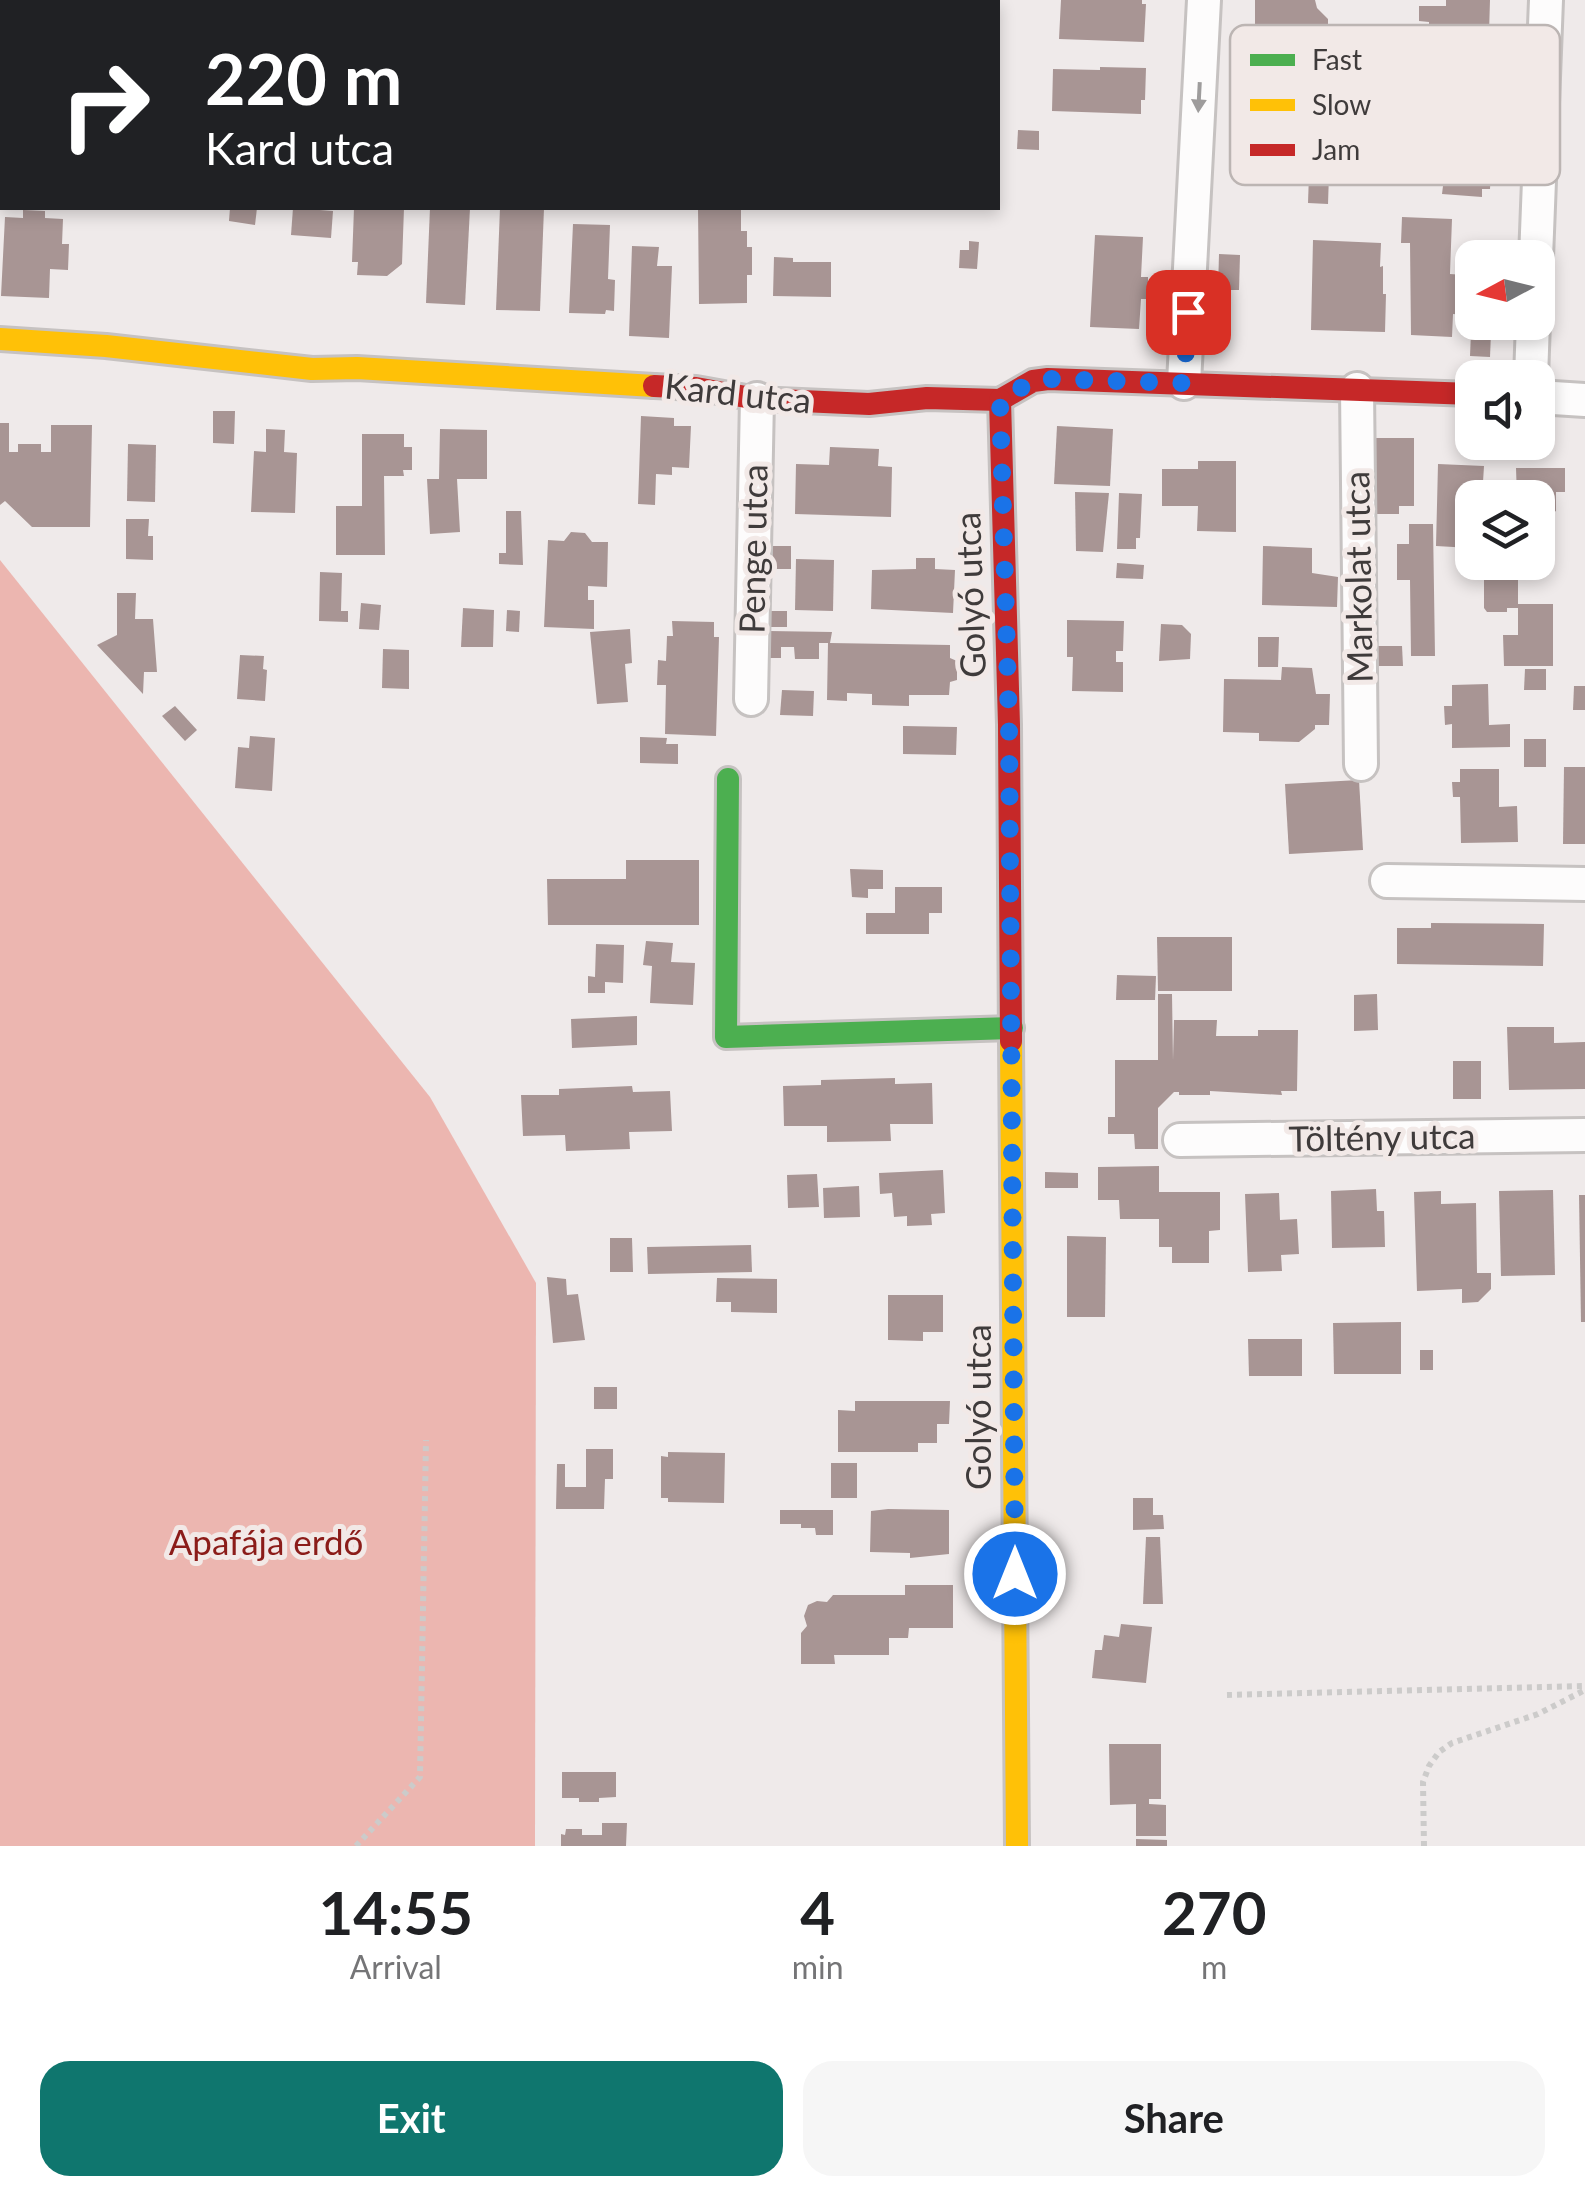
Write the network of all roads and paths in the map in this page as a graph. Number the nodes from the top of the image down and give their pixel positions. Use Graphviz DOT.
graph roads {
  1 [pos="1204,0"];
  2 [pos="1546,0"];
  3 [pos="1545,25"];
  4 [pos="1539,185"];
  5 [pos="1537,240"];
  6 [pos="0,338"];
  7 [pos="1184,383"];
  8 [pos="1358,389"];
  9 [pos="1455,393"];
  10 [pos="1555,398"];
  11 [pos="757,399"];
  12 [pos="1000,400"];
  13 [pos="1585,400"];
  14 [pos="751,699"];
  15 [pos="1362,764"];
  16 [pos="728,779"];
  17 [pos="1388,881"];
  18 [pos="1585,884"];
  19 [pos="1012,1028"];
  20 [pos="1585,1135"];
  21 [pos="1180,1140"];
  22 [pos="426,1440"];
  23 [pos="1585,1689"];
  24 [pos="1227,1695"];
  25 [pos="356,1846"];
  26 [pos="1017,1846"];
  27 [pos="1424,1846"];
  1 -- 7 [label="street, one-way"];
  2 -- 3 [label="street"];
  4 -- 5 [label="street"];
  6 -- 11 [label="street, Kard utca"];
  7 -- 8 [label="street, Kard utca"];
  7 -- 12 [label="street, Kard utca"];
  8 -- 9 [label="street, Kard utca"];
  8 -- 15 [label="street, Markolat utca"];
  10 -- 13 [label="street"];
  11 -- 12 [label="street, Kard utca"];
  11 -- 14 [label="street, Penge utca"];
  12 -- 19 [label="street, Golyó utca"];
  16 -- 19 [label="street"];
  17 -- 18 [label="street"];
  19 -- 26 [label="street, Golyó utca"];
  20 -- 21 [label="street, Töltény utca"];
  22 -- 25 [label="path"];
  23 -- 24 [label="path"];
  23 -- 27 [label="path"];
}
